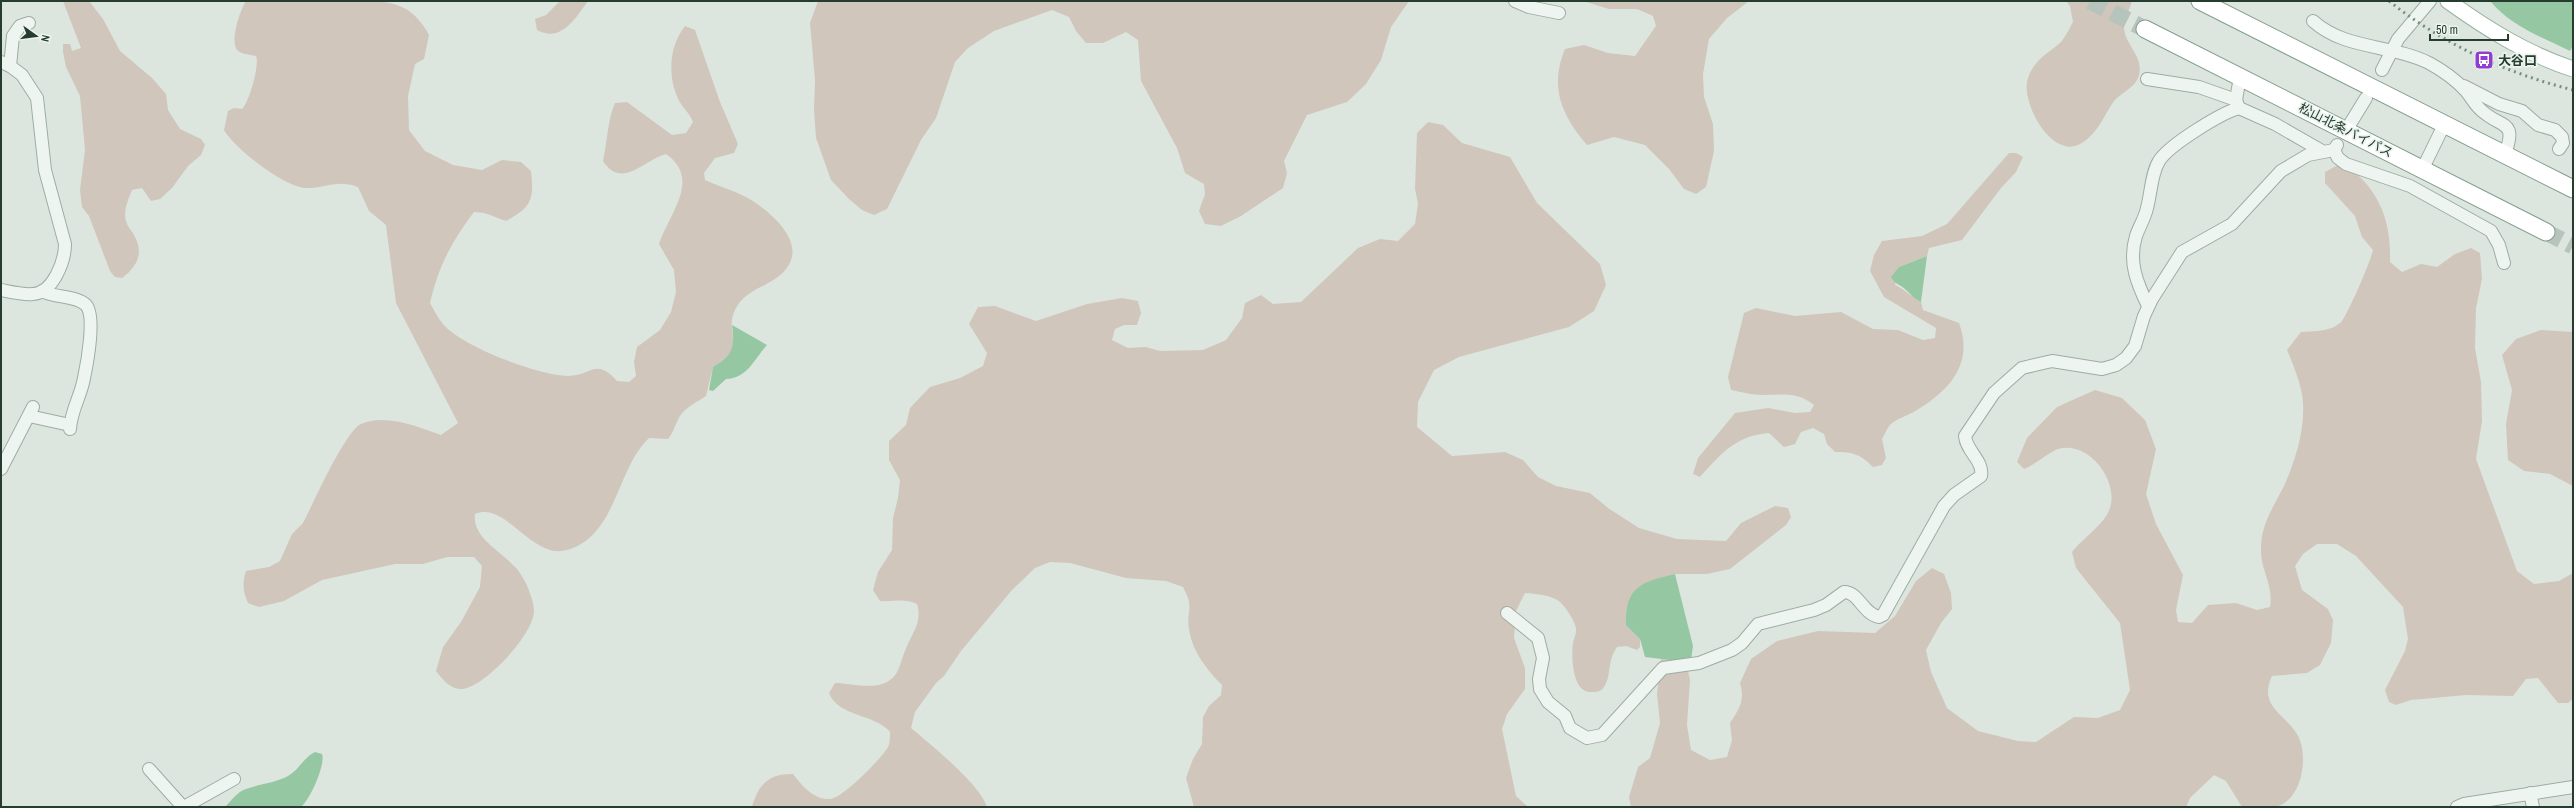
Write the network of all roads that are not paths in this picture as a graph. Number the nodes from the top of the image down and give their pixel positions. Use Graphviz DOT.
graph roads {
  1 [pos="1515,1"];
  2 [pos="2200,1"];
  3 [pos="2430,1"];
  4 [pos="2448,1"];
  5 [pos="1560,14"];
  6 [pos="2312,20"];
  7 [pos="29,23"];
  8 [pos="2145,29"];
  9 [pos="2392,51"];
  10 [pos="6,64"];
  11 [pos="2573,69"];
  12 [pos="2382,70"];
  13 [pos="2240,76"];
  14 [pos="2147,79"];
  15 [pos="2456,82"];
  16 [pos="2366,98"];
  17 [pos="2238,104"];
  18 [pos="2350,124"];
  19 [pos="2444,125"];
  20 [pos="2331,149"];
  21 [pos="2559,149"];
  22 [pos="2505,154"];
  23 [pos="2423,168"];
  24 [pos="2573,189"];
  25 [pos="2546,232"];
  26 [pos="2504,263"];
  27 [pos="1,290"];
  28 [pos="42,291"];
  29 [pos="2148,306"];
  30 [pos="1,469"];
  31 [pos="1,476"];
  32 [pos="1507,613"];
  33 [pos="149,769"];
  34 [pos="234,779"];
  35 [pos="2573,787"];
  36 [pos="2530,793"];
  37 [pos="2462,806"];
  38 [pos="183,807"];
  39 [pos="2533,807"];
  1 -- 5 [label="street"];
  2 -- 19 [label="highway"];
  3 -- 9 [label="street"];
  4 -- 11 [label="main road"];
  6 -- 9 [label="street"];
  7 -- 10 [label="street"];
  8 -- 13 [label="highway, 松山北条バイパス"];
  9 -- 12 [label="street"];
  9 -- 15 [label="street"];
  10 -- 28 [label="street"];
  13 -- 17 [label="street"];
  13 -- 23 [label="highway, 松山北条バイパス"];
  14 -- 17 [label="street"];
  15 -- 21 [label="street"];
  15 -- 22 [label="street"];
  16 -- 18 [label="street"];
  17 -- 20 [label="street"];
  17 -- 29 [label="street"];
  19 -- 22 [label="highway"];
  19 -- 23 [label="street"];
  20 -- 26 [label="street"];
  20 -- 29 [label="street"];
  22 -- 24 [label="highway"];
  23 -- 25 [label="highway, 松山北条バイパス"];
  27 -- 28 [label="street"];
  28 -- 30 [label="street"];
  29 -- 32 [label="street"];
  30 -- 31 [label="street"];
  33 -- 38 [label="street"];
  34 -- 38 [label="street"];
  35 -- 36 [label="street"];
  36 -- 37 [label="street"];
  36 -- 39 [label="street"];
}
